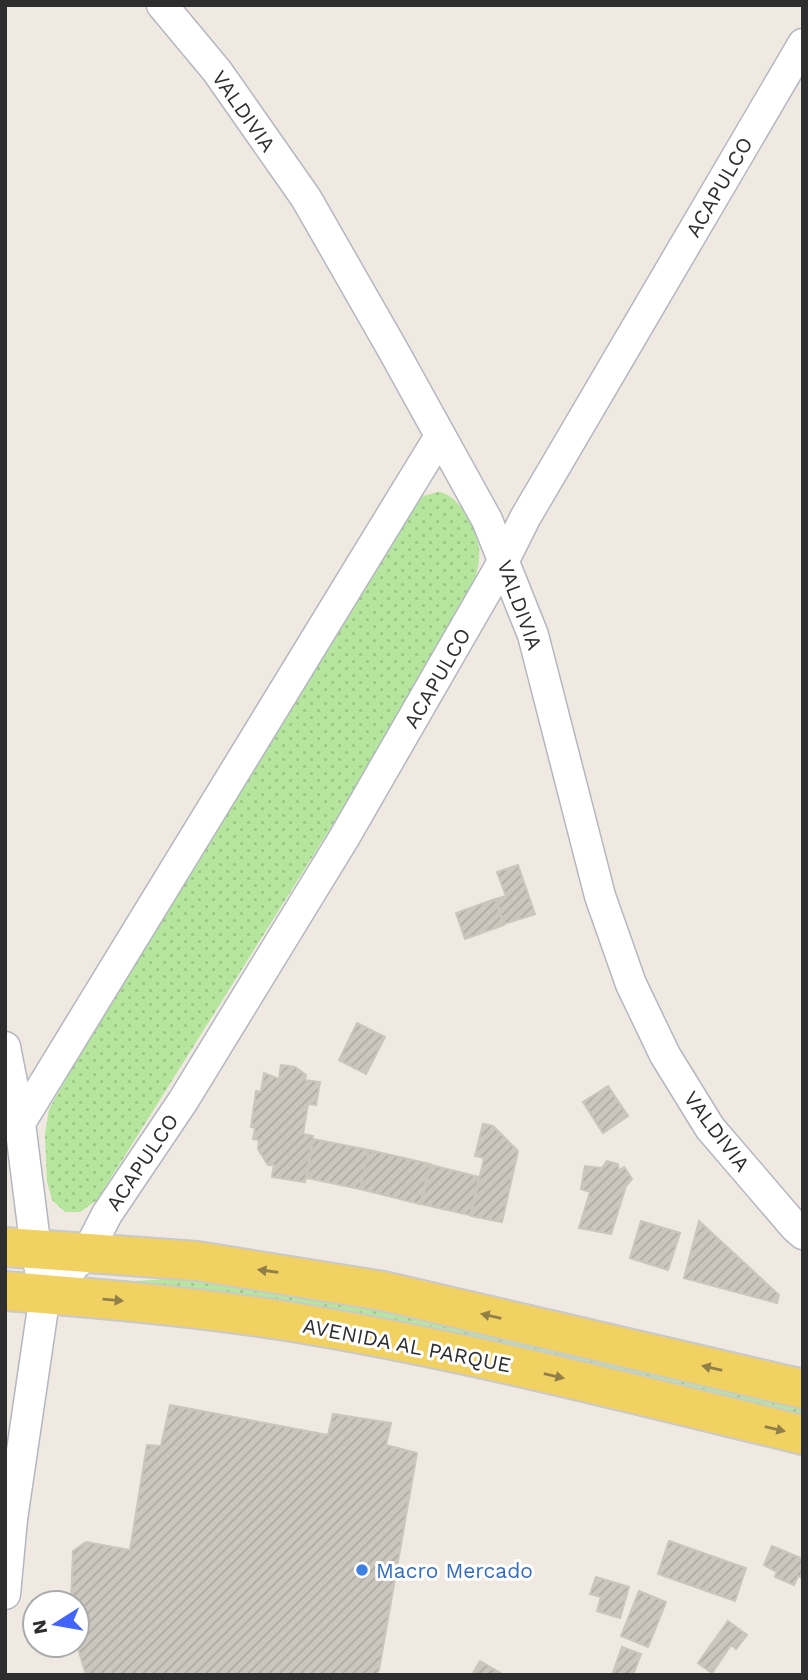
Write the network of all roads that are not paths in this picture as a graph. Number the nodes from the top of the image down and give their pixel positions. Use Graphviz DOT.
graph roads {
  1 [pos="162,5"];
  2 [pos="803,44"];
  3 [pos="440,436"];
  4 [pos="505,560"];
  5 [pos="5,1047"];
  6 [pos="20,1123"];
  7 [pos="803,1234"];
  8 [pos="88,1252"];
  9 [pos="32,1265"];
  10 [pos="5,1291"];
  11 [pos="803,1389"];
  12 [pos="803,1436"];
  13 [pos="5,1594"];
  1 -- 3 [label="street, VALDIVIA"];
  2 -- 4 [label="street, ACAPULCO"];
  3 -- 4 [label="street, VALDIVIA"];
  3 -- 6 [label="street"];
  4 -- 7 [label="street, VALDIVIA"];
  4 -- 8 [label="street, ACAPULCO"];
  5 -- 6 [label="street"];
  6 -- 9 [label="street"];
  8 -- 9 [label="main road, AVENIDA AL PARQUE"];
  11 -- 8 [label="main road, AVENIDA AL PARQUE, one-way"];
  9 -- 10 [label="main road, AVENIDA AL PARQUE"];
  9 -- 12 [label="main road, AVENIDA AL PARQUE, one-way"];
  9 -- 13 [label="street"];
}
